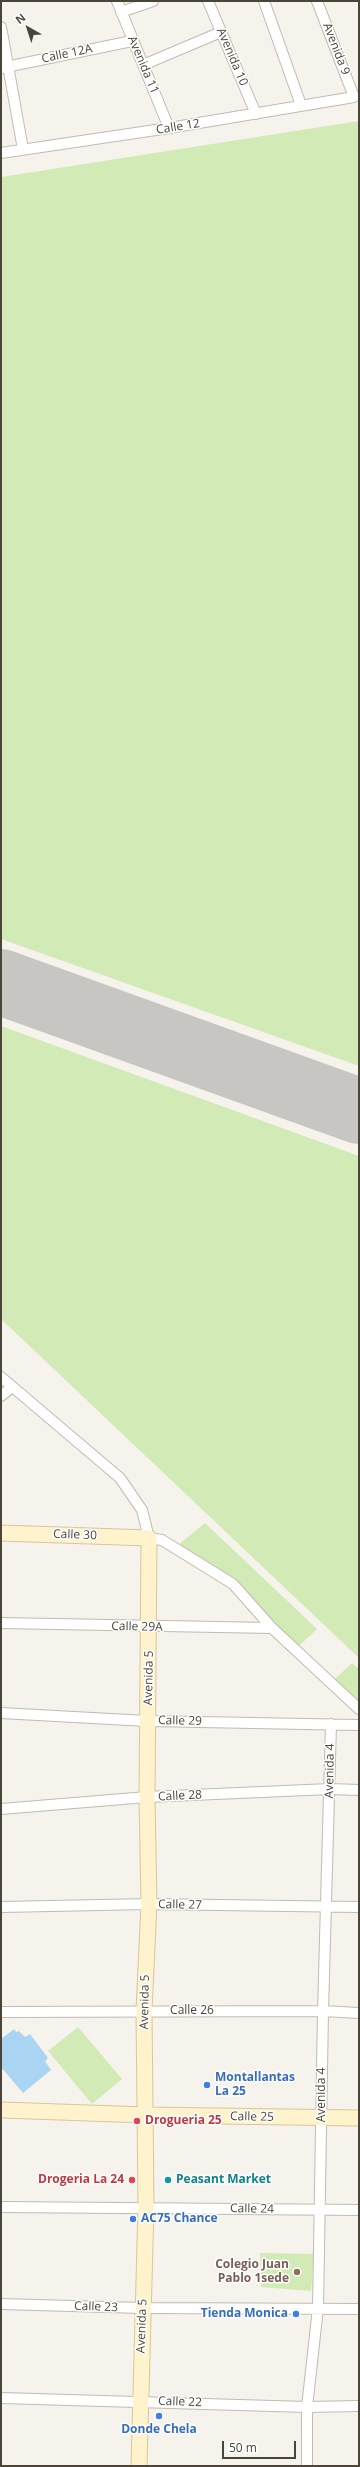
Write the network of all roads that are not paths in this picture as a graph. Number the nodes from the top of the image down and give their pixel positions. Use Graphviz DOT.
graph roads {
  1 [pos="117,1"];
  2 [pos="153,1"];
  3 [pos="208,1"];
  4 [pos="264,1"];
  5 [pos="317,1"];
  6 [pos="121,12"];
  7 [pos="1,27"];
  8 [pos="221,32"];
  9 [pos="132,41"];
  10 [pos="143,65"];
  11 [pos="5,67"];
  12 [pos="354,97"];
  13 [pos="301,105"];
  14 [pos="256,114"];
  15 [pos="169,128"];
  16 [pos="23,149"];
  17 [pos="1,152"];
  18 [pos="1,1377"];
  19 [pos="12,1387"];
  20 [pos="1,1396"];
  21 [pos="1,1533"];
  22 [pos="149,1538"];
  23 [pos="1,1623"];
  24 [pos="150,1628"];
  25 [pos="272,1628"];
  26 [pos="359,1710"];
  27 [pos="1,1713"];
  28 [pos="147,1721"];
  29 [pos="331,1724"];
  30 [pos="359,1725"];
  31 [pos="330,1789"];
  32 [pos="359,1790"];
  33 [pos="147,1797"];
  34 [pos="1,1809"];
  35 [pos="150,1904"];
  36 [pos="1,1907"];
  37 [pos="327,1907"];
  38 [pos="359,1907"];
  39 [pos="144,2011"];
  40 [pos="323,2011"];
  41 [pos="1,2012"];
  42 [pos="359,2013"];
  43 [pos="1,2110"];
  44 [pos="147,2115"];
  45 [pos="322,2118"];
  46 [pos="359,2118"];
  47 [pos="1,2207"];
  48 [pos="146,2207"];
  49 [pos="320,2210"];
  50 [pos="359,2210"];
  51 [pos="1,2304"];
  52 [pos="143,2308"];
  53 [pos="318,2308"];
  54 [pos="359,2308"];
  55 [pos="1,2398"];
  56 [pos="140,2401"];
  57 [pos="359,2406"];
  58 [pos="307,2407"];
  59 [pos="139,2466"];
  60 [pos="307,2466"];
  1 -- 6 [label="street, Avenida 11"];
  2 -- 6 [label="street"];
  3 -- 8 [label="street, Avenida 10"];
  4 -- 13 [label="street"];
  5 -- 12 [label="street, Avenida 9"];
  6 -- 9 [label="street, Avenida 11"];
  7 -- 11 [label="street"];
  8 -- 10 [label="street"];
  8 -- 14 [label="street, Avenida 10"];
  9 -- 10 [label="street, Avenida 11"];
  9 -- 11 [label="street, Calle 12A"];
  10 -- 15 [label="street, Avenida 11"];
  11 -- 16 [label="street"];
  12 -- 13 [label="street, Calle 12"];
  13 -- 14 [label="street, Calle 12"];
  14 -- 15 [label="street, Calle 12"];
  15 -- 16 [label="street, Calle 12"];
  16 -- 17 [label="street, Calle 12"];
  18 -- 19 [label="street"];
  19 -- 20 [label="street"];
  19 -- 22 [label="street"];
  21 -- 22 [label="street, Calle 30"];
  22 -- 24 [label="street, Avenida 5"];
  22 -- 25 [label="street"];
  23 -- 24 [label="street, Calle 29A"];
  24 -- 25 [label="street, Calle 29A"];
  24 -- 28 [label="street, Avenida 5"];
  25 -- 26 [label="street"];
  27 -- 28 [label="street, Calle 29"];
  28 -- 29 [label="street, Calle 29"];
  28 -- 33 [label="street, Avenida 5"];
  29 -- 30 [label="street, Calle 29"];
  29 -- 31 [label="street, Avenida 4"];
  31 -- 32 [label="street, Calle 28"];
  31 -- 33 [label="street, Calle 28"];
  31 -- 37 [label="street, Avenida 4"];
  33 -- 34 [label="street, Calle 28"];
  33 -- 35 [label="street, Avenida 5"];
  35 -- 36 [label="street, Calle 27"];
  35 -- 37 [label="street, Calle 27"];
  35 -- 39 [label="street, Avenida 5"];
  37 -- 38 [label="street, Calle 27"];
  37 -- 40 [label="street, Avenida 4"];
  39 -- 40 [label="street, Calle 26"];
  39 -- 41 [label="street, Calle 26"];
  39 -- 44 [label="street, Avenida 5"];
  40 -- 42 [label="street, Calle 26"];
  40 -- 45 [label="street, Avenida 4"];
  43 -- 44 [label="street, Calle 25"];
  44 -- 45 [label="street, Calle 25"];
  44 -- 48 [label="street, Avenida 5"];
  45 -- 46 [label="street, Calle 25"];
  45 -- 49 [label="street, Avenida 4"];
  47 -- 48 [label="street, Calle 24"];
  48 -- 49 [label="street, Calle 24"];
  48 -- 52 [label="street, Avenida 5"];
  49 -- 50 [label="street, Calle 24"];
  49 -- 53 [label="street, Avenida 4"];
  51 -- 52 [label="street, Calle 23"];
  52 -- 53 [label="street, Calle 23"];
  52 -- 56 [label="street, Avenida 5"];
  53 -- 54 [label="street, Calle 23"];
  53 -- 58 [label="street, Avenida 4"];
  55 -- 56 [label="street, Calle 22"];
  56 -- 58 [label="street, Calle 22"];
  56 -- 59 [label="street, Avenida 5"];
  57 -- 58 [label="street, Calle 22"];
  58 -- 60 [label="street, Avenida 4"];
}
